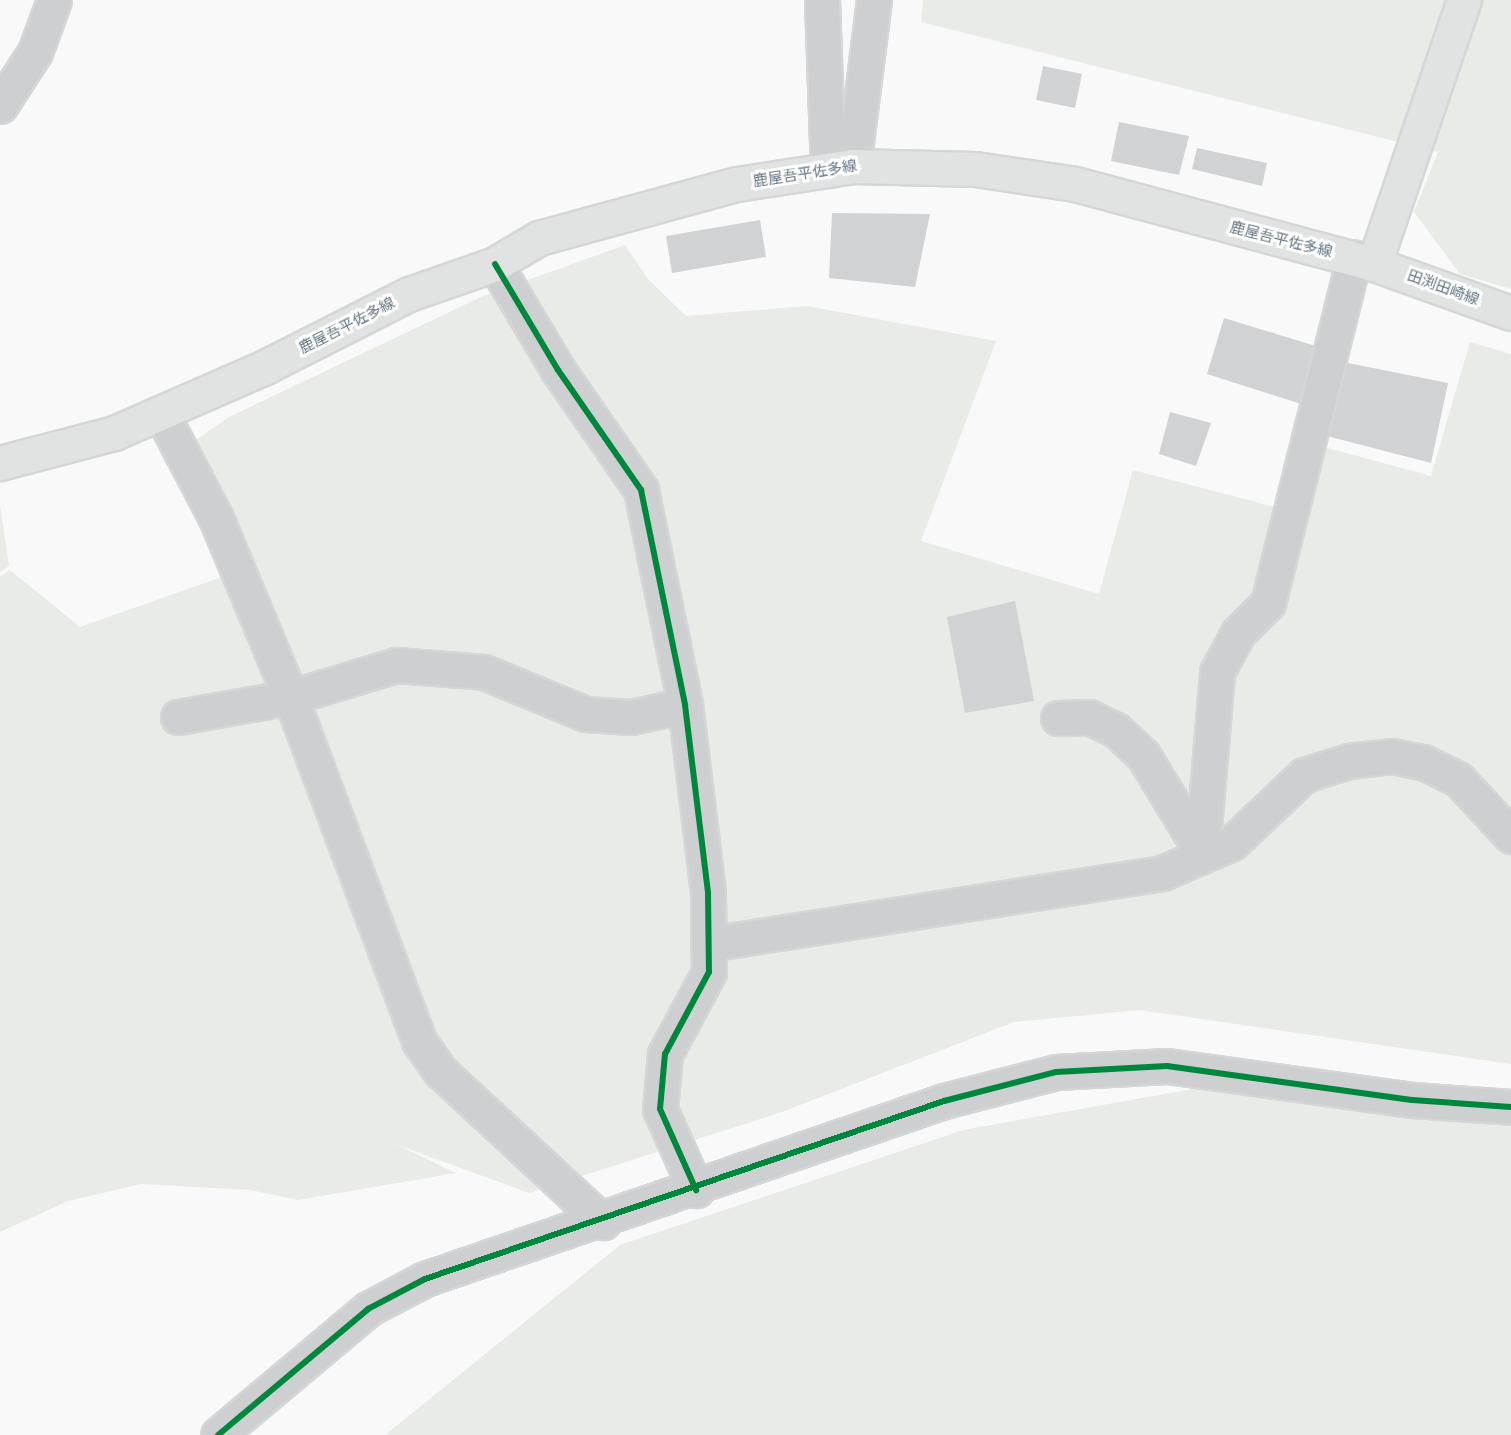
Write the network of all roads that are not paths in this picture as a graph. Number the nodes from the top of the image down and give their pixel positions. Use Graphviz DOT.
graph roads {
  1 [pos="54,0"];
  2 [pos="822,0"];
  3 [pos="874,0"];
  4 [pos="1464,0"];
  5 [pos="0,106"];
  6 [pos="841,168"];
  7 [pos="1364,261"];
  8 [pos="495,264"];
  9 [pos="1511,313"];
  10 [pos="160,413"];
  11 [pos="0,463"];
  12 [pos="291,697"];
  13 [pos="685,705"];
  14 [pos="178,717"];
  15 [pos="1058,718"];
  16 [pos="1511,836"];
  17 [pos="1202,852"];
  18 [pos="709,944"];
  19 [pos="1511,1107"];
  20 [pos="696,1190"];
  21 [pos="603,1222"];
  22 [pos="218,1435"];
  1 -- 5 [label="street"];
  2 -- 6 [label="street"];
  3 -- 6 [label="street"];
  4 -- 7 [label="main road"];
  6 -- 7 [label="main road, 鹿屋吾平佐多線"];
  6 -- 8 [label="main road, 鹿屋吾平佐多線"];
  7 -- 9 [label="main road, 田渕田崎線"];
  7 -- 17 [label="street"];
  8 -- 10 [label="main road, 鹿屋吾平佐多線"];
  8 -- 13 [label="street"];
  10 -- 11 [label="main road, 鹿屋吾平佐多線"];
  10 -- 12 [label="street"];
  12 -- 13 [label="street"];
  12 -- 14 [label="street"];
  12 -- 21 [label="street"];
  13 -- 18 [label="street"];
  15 -- 17 [label="street"];
  16 -- 17 [label="street"];
  17 -- 18 [label="street"];
  18 -- 20 [label="street"];
  19 -- 20 [label="street"];
  20 -- 21 [label="street"];
  21 -- 22 [label="street"];
}
